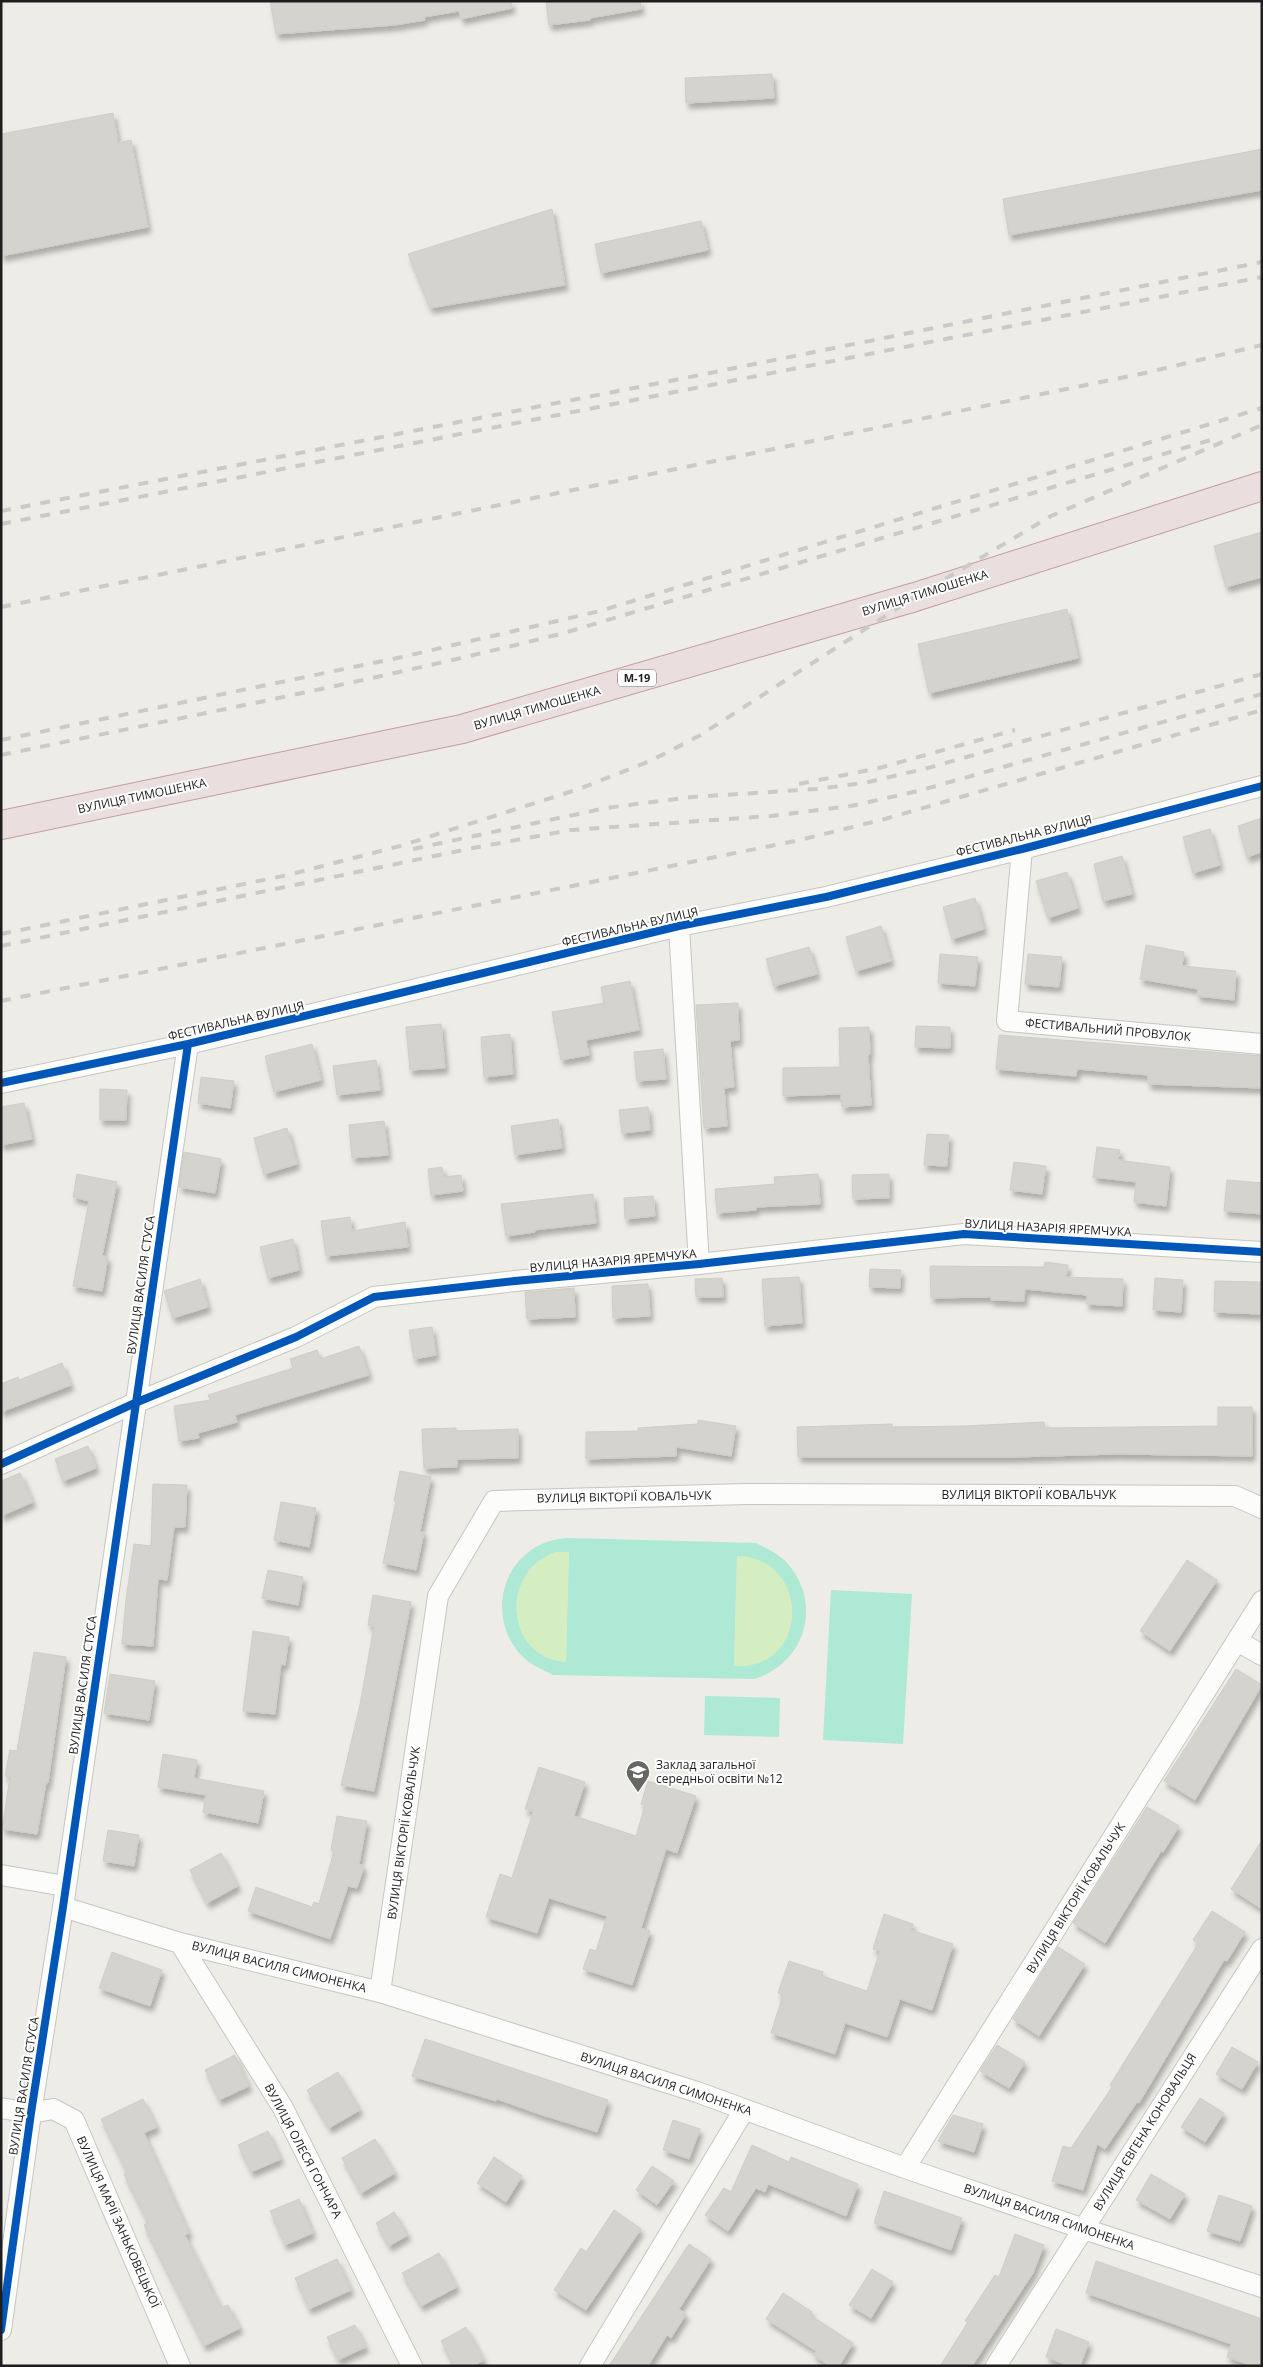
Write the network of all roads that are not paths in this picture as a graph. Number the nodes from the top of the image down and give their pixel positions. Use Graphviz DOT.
graph roads {
  1 [pos="1262,486"];
  2 [pos="1262,786"];
  3 [pos="1,825"];
  4 [pos="1022,849"];
  5 [pos="679,926"];
  6 [pos="188,1044"];
  7 [pos="1262,1044"];
  8 [pos="1,1083"];
  9 [pos="1262,1252"];
  10 [pos="699,1264"];
  11 [pos="136,1403"];
  12 [pos="1,1464"];
  13 [pos="1262,1508"];
  14 [pos="1262,1601"];
  15 [pos="1237,1641"];
  16 [pos="1262,1655"];
  17 [pos="1,1875"];
  18 [pos="65,1886"];
  19 [pos="63,1907"];
  20 [pos="180,1943"];
  21 [pos="1262,1949"];
  22 [pos="380,1992"];
  23 [pos="1,2108"];
  24 [pos="744,2110"];
  25 [pos="31,2113"];
  26 [pos="905,2168"];
  27 [pos="1084,2229"];
  28 [pos="1262,2286"];
  29 [pos="1,2330"];
  30 [pos="180,2366"];
  31 [pos="412,2366"];
  32 [pos="590,2366"];
  33 [pos="996,2366"];
  1 -- 3 [label="highway, ВУЛИЦЯ ТИМОШЕНКА / М-19"];
  2 -- 4 [label="street, ФЕСТИВАЛЬНА ВУЛИЦЯ"];
  4 -- 5 [label="street, ФЕСТИВАЛЬНА ВУЛИЦЯ"];
  4 -- 7 [label="street, ФЕСТИВАЛЬНИЙ ПРОВУЛОК"];
  5 -- 6 [label="street, ФЕСТИВАЛЬНА ВУЛИЦЯ"];
  5 -- 10 [label="street"];
  6 -- 8 [label="street, ФЕСТИВАЛЬНА ВУЛИЦЯ"];
  6 -- 11 [label="street, ВУЛИЦЯ ВАСИЛЯ СТУСА"];
  9 -- 10 [label="street, ВУЛИЦЯ НАЗАРІЯ ЯРЕМЧУКА"];
  10 -- 11 [label="street, ВУЛИЦЯ НАЗАРІЯ ЯРЕМЧУКА"];
  11 -- 12 [label="street, ВУЛИЦЯ НАЗАРІЯ ЯРЕМЧУКА"];
  11 -- 18 [label="street, ВУЛИЦЯ ВАСИЛЯ СТУСА"];
  13 -- 22 [label="street, ВУЛИЦЯ ВІКТОРІЇ КОВАЛЬЧУК"];
  14 -- 15 [label="street, ВУЛИЦЯ ВІКТОРІЇ КОВАЛЬЧУК"];
  15 -- 16 [label="street"];
  15 -- 26 [label="street, ВУЛИЦЯ ВІКТОРІЇ КОВАЛЬЧУК"];
  17 -- 18 [label="street"];
  18 -- 19 [label="street, ВУЛИЦЯ ВАСИЛЯ СТУСА"];
  19 -- 20 [label="street, ВУЛИЦЯ ВАСИЛЯ СИМОНЕНКА"];
  19 -- 25 [label="street, ВУЛИЦЯ ВАСИЛЯ СТУСА"];
  20 -- 22 [label="street, ВУЛИЦЯ ВАСИЛЯ СИМОНЕНКА"];
  20 -- 31 [label="street, ВУЛИЦЯ ОЛЕСЯ ГОНЧАРА"];
  21 -- 27 [label="street, ВУЛИЦЯ ЄВГЕНА КОНОВАЛЬЦЯ"];
  22 -- 24 [label="street, ВУЛИЦЯ ВАСИЛЯ СИМОНЕНКА"];
  23 -- 25 [label="street, ВУЛИЦЯ МАРІЇ ЗАНЬКОВЕЦЬКОЇ"];
  24 -- 26 [label="street, ВУЛИЦЯ ВАСИЛЯ СИМОНЕНКА"];
  24 -- 32 [label="street"];
  25 -- 29 [label="street, ВУЛИЦЯ ВАСИЛЯ СТУСА"];
  25 -- 30 [label="street, ВУЛИЦЯ МАРІЇ ЗАНЬКОВЕЦЬКОЇ"];
  26 -- 27 [label="street, ВУЛИЦЯ ВАСИЛЯ СИМОНЕНКА"];
  27 -- 28 [label="street, ВУЛИЦЯ ВАСИЛЯ СИМОНЕНКА"];
  27 -- 33 [label="street, ВУЛИЦЯ ЄВГЕНА КОНОВАЛЬЦЯ"];
}
